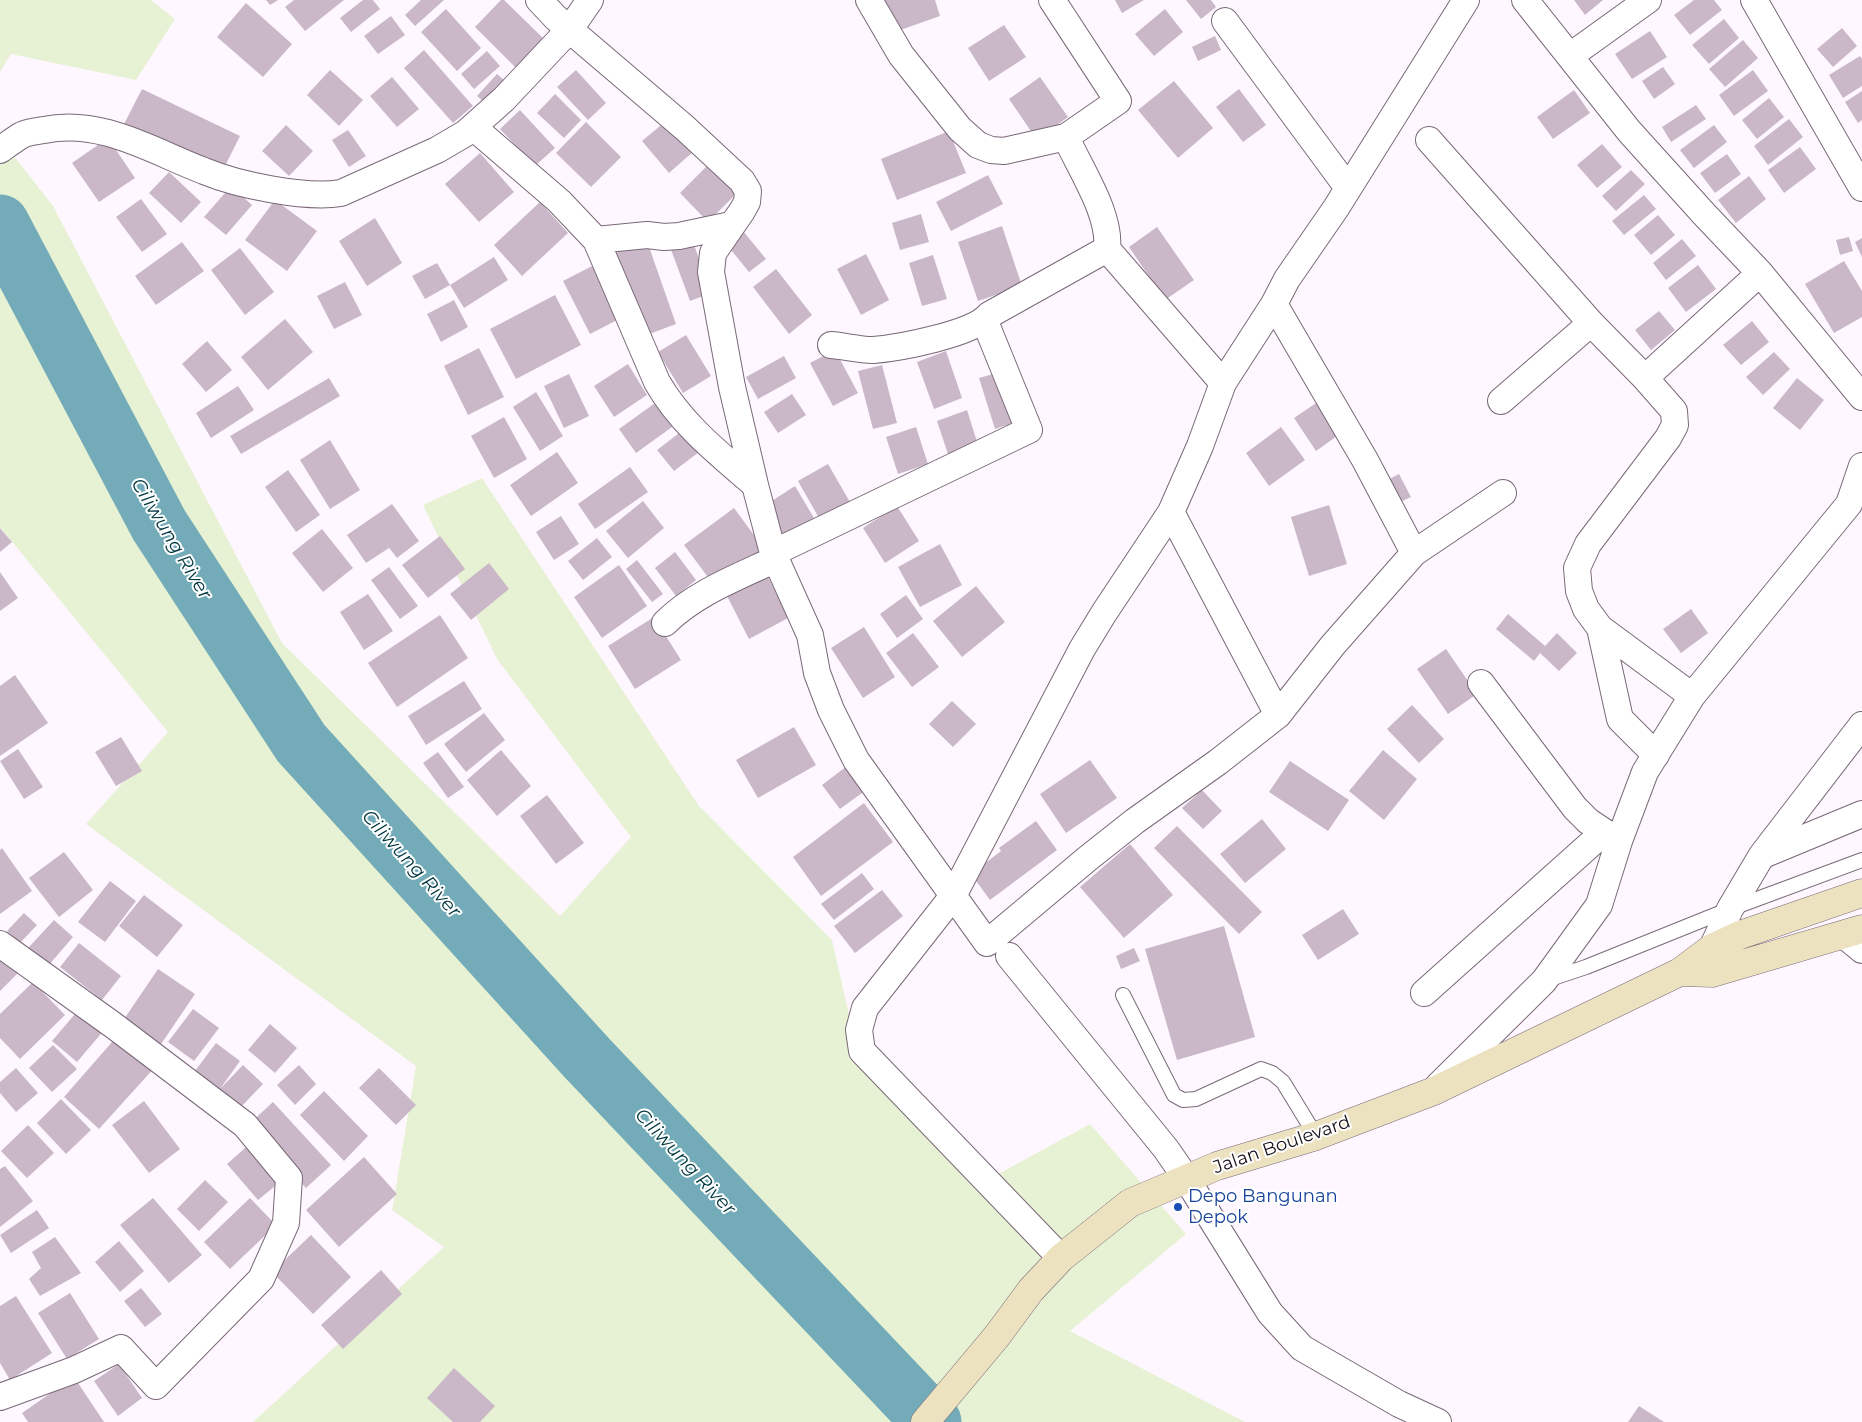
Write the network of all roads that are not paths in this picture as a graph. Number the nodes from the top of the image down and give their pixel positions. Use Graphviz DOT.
graph roads {
  1 [pos="538,0"];
  2 [pos="590,0"];
  3 [pos="869,0"];
  4 [pos="1052,0"];
  5 [pos="1466,0"];
  6 [pos="1525,0"];
  7 [pos="1648,0"];
  8 [pos="1754,0"];
  9 [pos="1225,21"];
  10 [pos="570,29"];
  11 [pos="1570,56"];
  12 [pos="473,127"];
  13 [pos="1066,137"];
  14 [pos="1429,140"];
  15 [pos="0,150"];
  16 [pos="1348,188"];
  17 [pos="1862,188"];
  18 [pos="731,225"];
  19 [pos="596,240"];
  20 [pos="1107,249"];
  21 [pos="1760,272"];
  22 [pos="1274,304"];
  23 [pos="986,319"];
  24 [pos="1591,322"];
  25 [pos="831,345"];
  26 [pos="1645,378"];
  27 [pos="1223,383"];
  28 [pos="1859,386"];
  29 [pos="1501,401"];
  30 [pos="1862,466"];
  31 [pos="754,485"];
  32 [pos="1503,492"];
  33 [pos="1171,512"];
  34 [pos="1414,553"];
  35 [pos="774,556"];
  36 [pos="665,623"];
  37 [pos="1600,628"];
  38 [pos="1481,684"];
  39 [pos="1692,696"];
  40 [pos="1278,715"];
  41 [pos="1862,725"];
  42 [pos="1656,754"];
  43 [pos="1862,814"];
  44 [pos="1611,836"];
  45 [pos="1762,855"];
  46 [pos="1862,860"];
  47 [pos="1862,892"];
  48 [pos="953,896"];
  49 [pos="1730,909"];
  50 [pos="1856,938"];
  51 [pos="0,944"];
  52 [pos="1010,956"];
  53 [pos="1712,961"];
  54 [pos="1544,981"];
  55 [pos="1424,993"];
  56 [pos="1123,995"];
  57 [pos="1434,1091"];
  58 [pos="1316,1136"];
  59 [pos="1186,1178"];
  60 [pos="1061,1258"];
  61 [pos="0,1397"];
  62 [pos="924,1422"];
  63 [pos="1438,1422"];
  1 -- 10 [label="street"];
  2 -- 10 [label="street"];
  3 -- 13 [label="street"];
  4 -- 13 [label="street"];
  5 -- 16 [label="street"];
  6 -- 11 [label="street"];
  7 -- 11 [label="street"];
  8 -- 17 [label="street"];
  9 -- 16 [label="street"];
  10 -- 12 [label="street"];
  10 -- 18 [label="street"];
  11 -- 21 [label="street"];
  12 -- 15 [label="street"];
  12 -- 19 [label="street"];
  13 -- 20 [label="street"];
  14 -- 24 [label="street"];
  16 -- 22 [label="street"];
  18 -- 19 [label="street"];
  18 -- 31 [label="street"];
  19 -- 31 [label="street"];
  20 -- 23 [label="street"];
  20 -- 27 [label="street"];
  21 -- 26 [label="street"];
  21 -- 28 [label="street"];
  22 -- 27 [label="street"];
  22 -- 34 [label="street"];
  23 -- 25 [label="street"];
  23 -- 35 [label="street"];
  24 -- 26 [label="street"];
  24 -- 29 [label="street"];
  26 -- 37 [label="street"];
  27 -- 33 [label="street"];
  30 -- 39 [label="street"];
  31 -- 35 [label="street"];
  32 -- 34 [label="street"];
  33 -- 40 [label="street"];
  33 -- 48 [label="street"];
  34 -- 40 [label="street"];
  35 -- 36 [label="street"];
  35 -- 48 [label="street"];
  37 -- 39 [label="street"];
  37 -- 42 [label="street"];
  38 -- 44 [label="street"];
  39 -- 42 [label="street"];
  40 -- 48 [label="street"];
  41 -- 45 [label="street"];
  42 -- 44 [label="street"];
  43 -- 45 [label="street"];
  44 -- 54 [label="street"];
  44 -- 55 [label="street"];
  45 -- 49 [label="street"];
  46 -- 49 [label="lane"];
  47 -- 53 [label="main road, Jalan Boulevard"];
  48 -- 60 [label="street"];
  49 -- 53 [label="street"];
  49 -- 54 [label="lane"];
  50 -- 53 [label="main road, Jalan Boulevard"];
  51 -- 61 [label="street"];
  52 -- 59 [label="street"];
  53 -- 57 [label="main road, Jalan Boulevard"];
  54 -- 57 [label="street"];
  56 -- 58 [label="lane"];
  57 -- 58 [label="main road, Jalan Boulevard"];
  58 -- 59 [label="main road, Jalan Boulevard"];
  59 -- 60 [label="main road, Jalan Boulevard"];
  59 -- 63 [label="street"];
  60 -- 62 [label="main road, Jalan Boulevard"];
}
